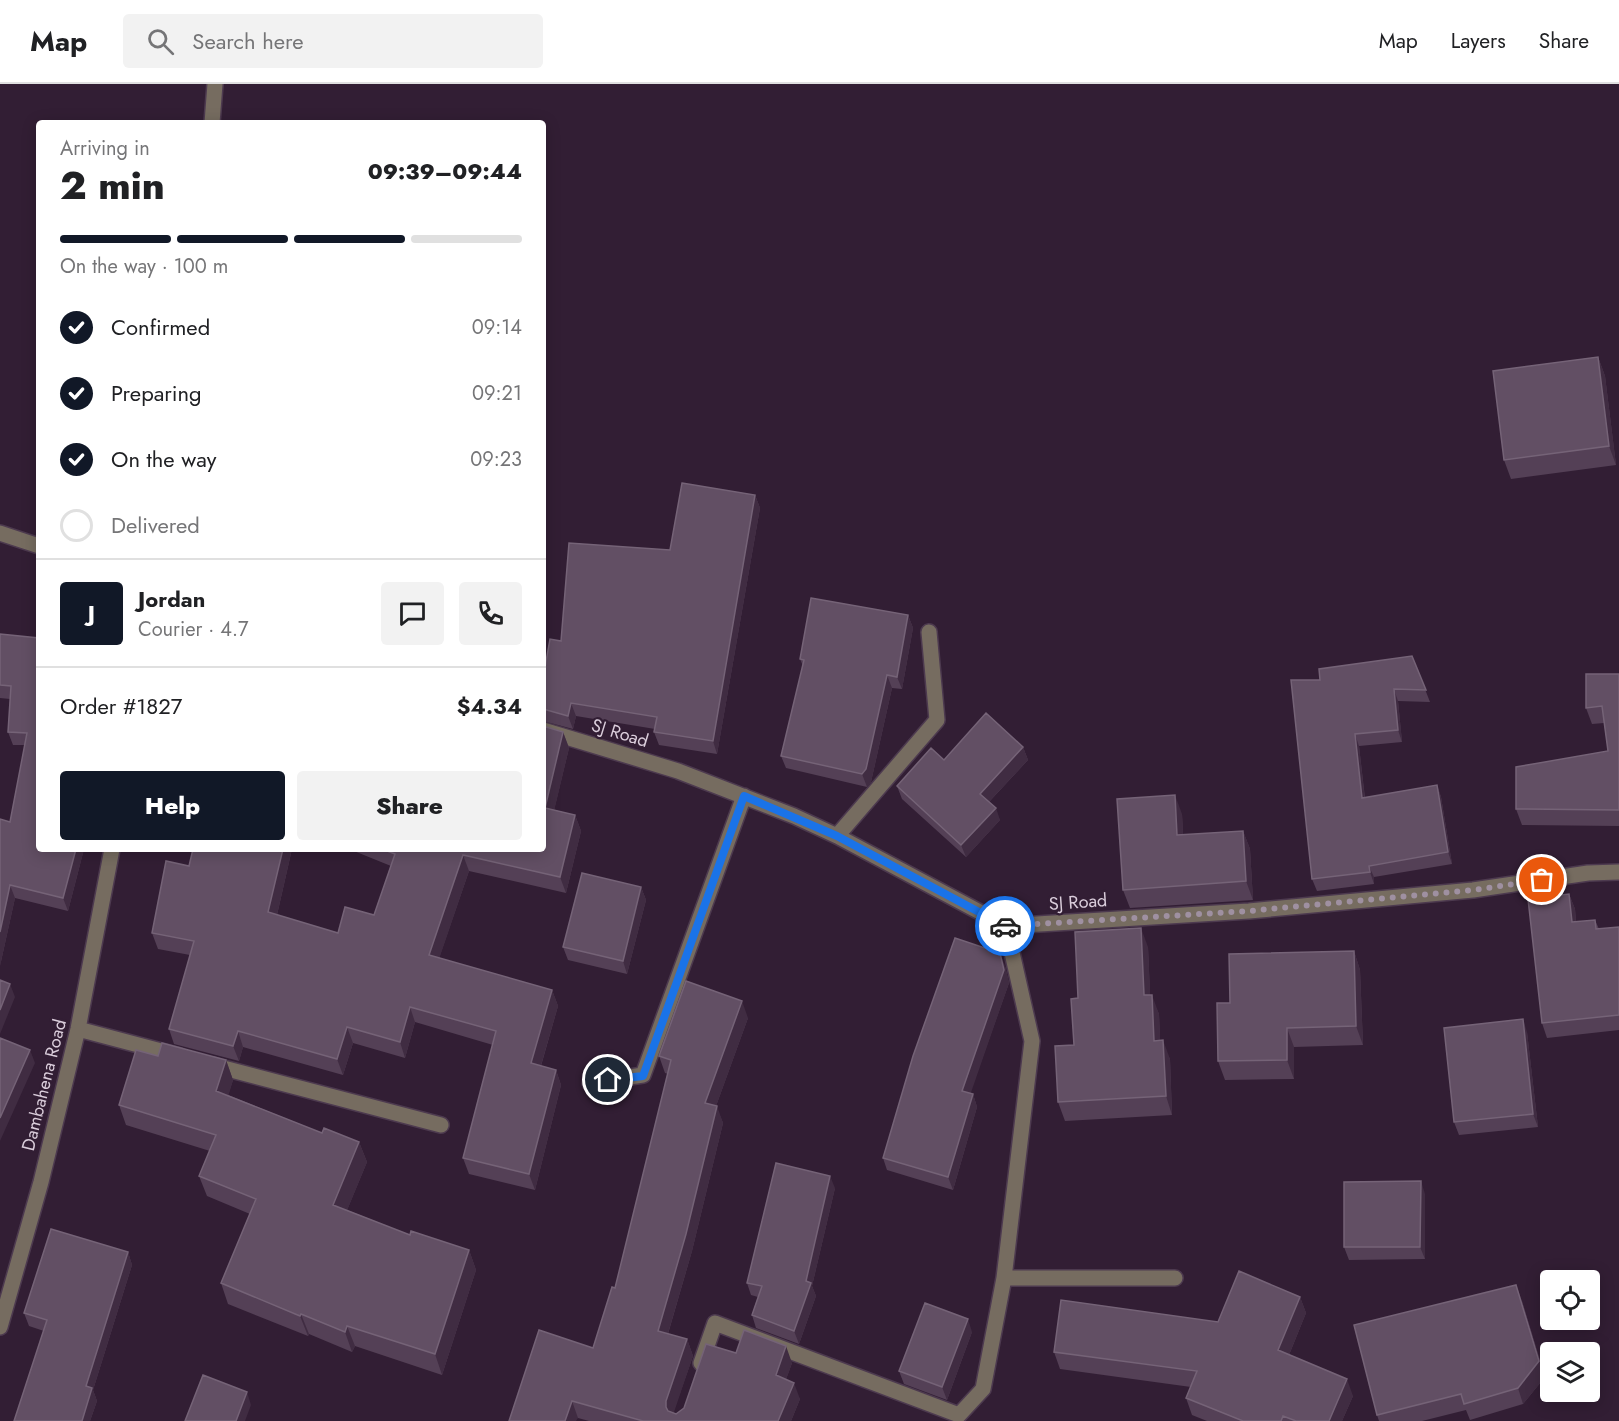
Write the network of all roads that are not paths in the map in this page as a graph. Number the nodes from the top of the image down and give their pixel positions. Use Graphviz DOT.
graph roads {
  1 [pos="215,84"];
  2 [pos="212,120"];
  3 [pos="0,533"];
  4 [pos="36,545"];
  5 [pos="929,632"];
  6 [pos="546,731"];
  7 [pos="744,796"];
  8 [pos="837,836"];
  9 [pos="111,852"];
  10 [pos="1619,872"];
  11 [pos="1006,926"];
  12 [pos="78,1029"];
  13 [pos="590,1083"];
  14 [pos="441,1125"];
  15 [pos="1004,1278"];
  16 [pos="1175,1278"];
  17 [pos="3,1300"];
  18 [pos="0,1328"];
  19 [pos="696,1377"];
  1 -- 2 [label="street"];
  3 -- 4 [label="street"];
  5 -- 8 [label="street"];
  6 -- 7 [label="street, SJ Road"];
  7 -- 8 [label="street, SJ Road"];
  7 -- 13 [label="street"];
  8 -- 11 [label="street, SJ Road"];
  9 -- 12 [label="street, Dambahena Road"];
  10 -- 11 [label="street, SJ Road"];
  11 -- 15 [label="street"];
  12 -- 14 [label="street"];
  12 -- 17 [label="street, Dambahena Road"];
  15 -- 16 [label="street"];
  15 -- 19 [label="street"];
  17 -- 18 [label="street, Dambahena Road"];
}
